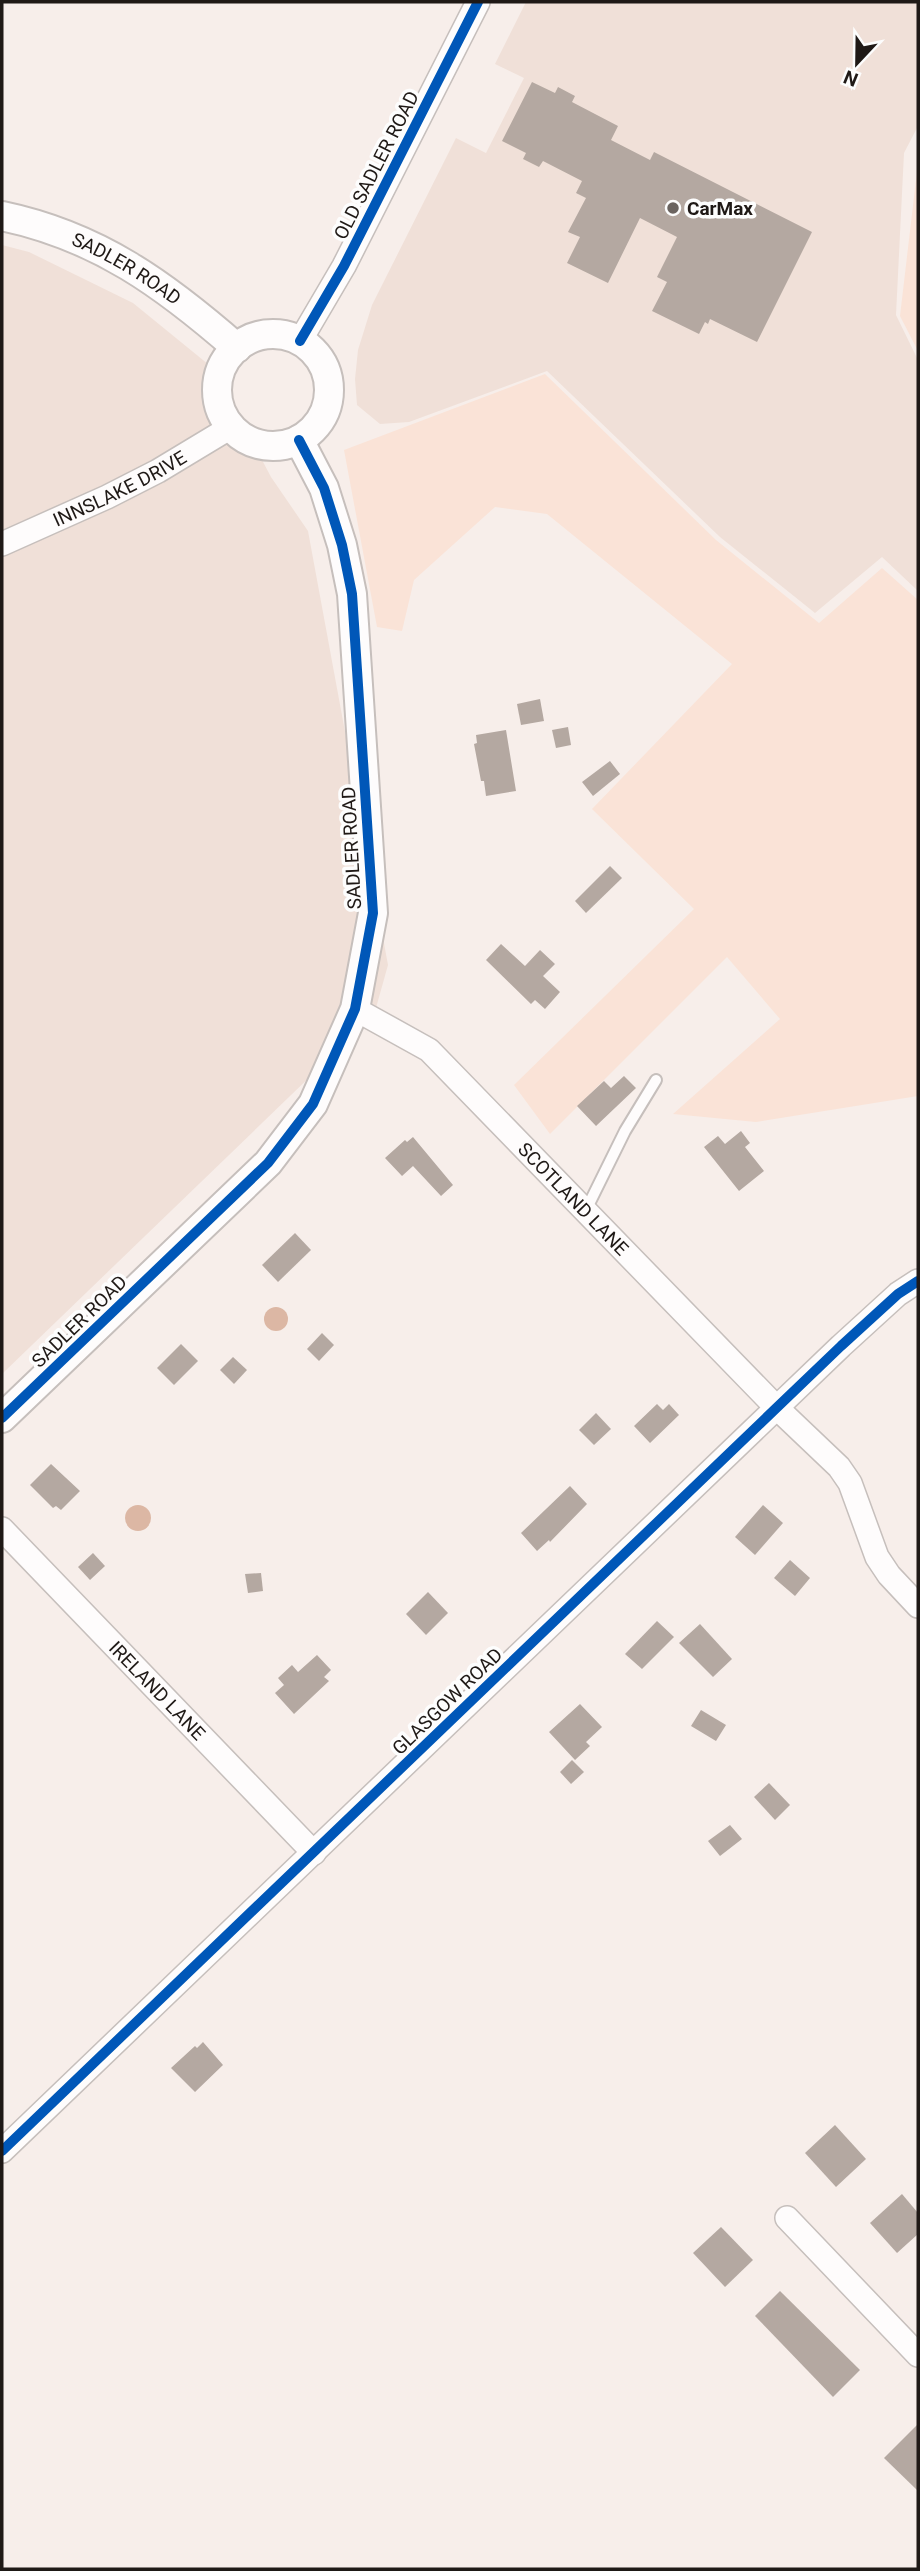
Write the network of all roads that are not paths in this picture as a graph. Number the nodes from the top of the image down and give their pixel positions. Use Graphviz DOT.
graph roads {
  1 [pos="478,2"];
  2 [pos="2,216"];
  3 [pos="300,341"];
  4 [pos="237,348"];
  5 [pos="232,427"];
  6 [pos="299,440"];
  7 [pos="2,544"];
  8 [pos="355,1009"];
  9 [pos="656,1080"];
  10 [pos="586,1210"];
  11 [pos="918,1281"];
  12 [pos="777,1408"];
  13 [pos="2,1418"];
  14 [pos="2,1529"];
  15 [pos="918,1606"];
  16 [pos="314,1853"];
  17 [pos="2,2151"];
  18 [pos="787,2218"];
  19 [pos="918,2355"];
  1 -- 3 [label="street, OLD SADLER ROAD"];
  2 -- 4 [label="street, SADLER ROAD"];
  3 -- 4 [label="street"];
  3 -- 6 [label="street"];
  4 -- 5 [label="street"];
  5 -- 6 [label="street"];
  5 -- 7 [label="street, INNSLAKE DRIVE"];
  6 -- 8 [label="street, SADLER ROAD"];
  8 -- 10 [label="street, SCOTLAND LANE"];
  8 -- 13 [label="street, SADLER ROAD"];
  9 -- 10 [label="lane"];
  10 -- 12 [label="street, SCOTLAND LANE"];
  11 -- 12 [label="street, GLASGOW ROAD"];
  12 -- 15 [label="street, SCOTLAND LANE"];
  12 -- 16 [label="street, GLASGOW ROAD"];
  14 -- 16 [label="street, IRELAND LANE"];
  16 -- 17 [label="street, GLASGOW ROAD"];
  18 -- 19 [label="street"];
}
